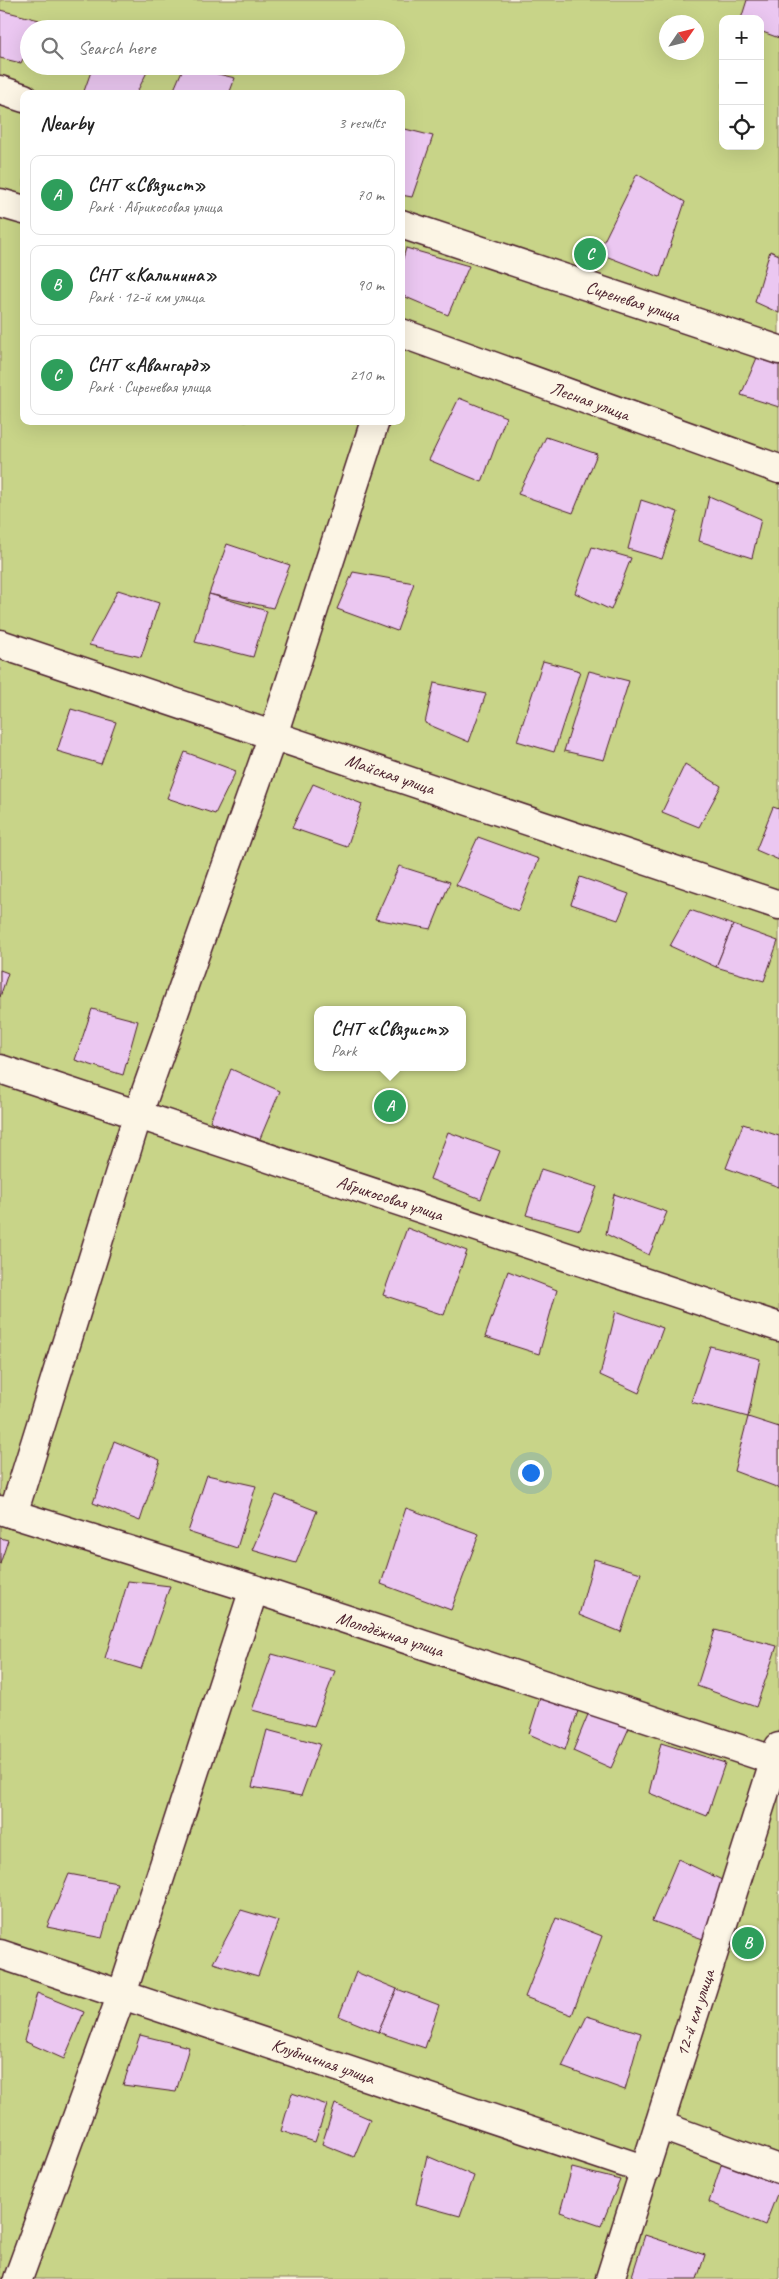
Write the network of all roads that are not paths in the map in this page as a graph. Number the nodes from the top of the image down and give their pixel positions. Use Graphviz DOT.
graph roads {
  1 [pos="0,90"];
  2 [pos="20,97"];
  3 [pos="0,203"];
  4 [pos="20,209"];
  5 [pos="405,225"];
  6 [pos="405,336"];
  7 [pos="779,350"];
  8 [pos="373,425"];
  9 [pos="779,469"];
  10 [pos="0,644"];
  11 [pos="273,735"];
  12 [pos="779,906"];
  13 [pos="0,1069"];
  14 [pos="138,1114"];
  15 [pos="779,1327"];
  16 [pos="6,1512"];
  17 [pos="254,1589"];
  18 [pos="778,1757"];
  19 [pos="0,1954"];
  20 [pos="122,1994"];
  21 [pos="659,2125"];
  22 [pos="779,2169"];
  23 [pos="646,2170"];
  24 [pos="18,2279"];
  25 [pos="610,2279"];
  1 -- 2 [label="street"];
  3 -- 4 [label="street"];
  5 -- 7 [label="street, Сиреневая улица"];
  6 -- 9 [label="street, Лесная улица"];
  8 -- 11 [label="street"];
  10 -- 11 [label="street, Майская улица"];
  11 -- 12 [label="street, Майская улица"];
  11 -- 14 [label="street"];
  13 -- 14 [label="street, Абрикосовая улица"];
  14 -- 15 [label="street, Абрикосовая улица"];
  14 -- 16 [label="street"];
  16 -- 17 [label="street, Молодёжная улица"];
  17 -- 18 [label="street, Молодёжная улица"];
  17 -- 20 [label="street"];
  18 -- 21 [label="street, 12-й км улица"];
  19 -- 20 [label="street, Клубничная улица"];
  20 -- 23 [label="street, Клубничная улица"];
  20 -- 24 [label="street"];
  21 -- 22 [label="street"];
  21 -- 23 [label="street, 12-й км улица"];
  23 -- 25 [label="street, 12-й км улица"];
}
